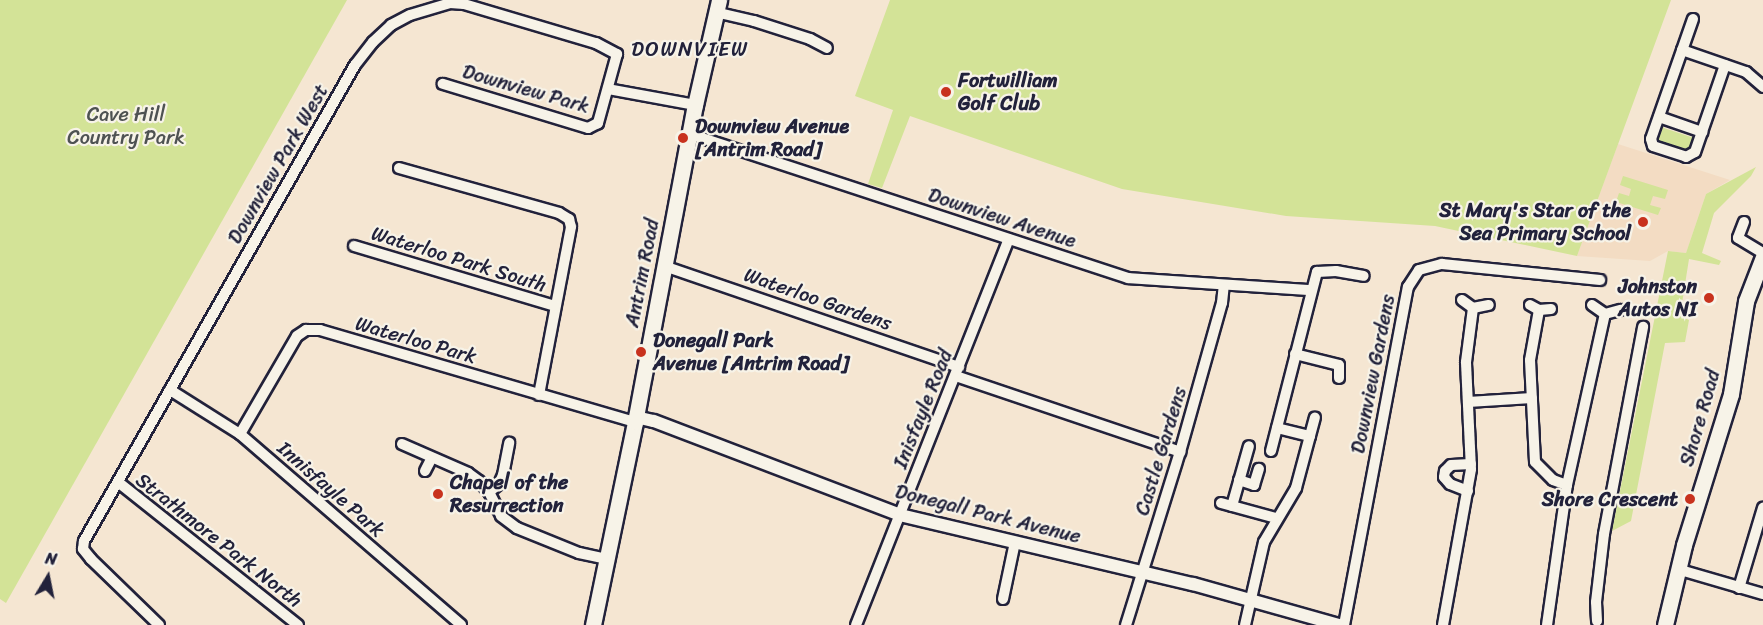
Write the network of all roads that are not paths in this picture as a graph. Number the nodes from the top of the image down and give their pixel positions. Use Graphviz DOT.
graph roads {
  1 [pos="717,6"];
  2 [pos="1693,19"];
  3 [pos="827,48"];
  4 [pos="1683,50"];
  5 [pos="617,60"];
  6 [pos="1725,65"];
  7 [pos="443,84"];
  8 [pos="1763,87"];
  9 [pos="608,89"];
  10 [pos="695,105"];
  11 [pos="1659,117"];
  12 [pos="1702,132"];
  13 [pos="690,134"];
  14 [pos="399,168"];
  15 [pos="1744,222"];
  16 [pos="1009,239"];
  17 [pos="354,246"];
  18 [pos="1762,259"];
  19 [pos="664,266"];
  20 [pos="1364,276"];
  21 [pos="1600,280"];
  22 [pos="1224,285"];
  23 [pos="1311,290"];
  24 [pos="1462,300"];
  25 [pos="1490,305"];
  26 [pos="1592,305"];
  27 [pos="555,306"];
  28 [pos="1473,308"];
  29 [pos="1551,309"];
  30 [pos="1620,310"];
  31 [pos="1605,314"];
  32 [pos="1643,327"];
  33 [pos="1295,354"];
  34 [pos="957,371"];
  35 [pos="1339,378"];
  36 [pos="170,390"];
  37 [pos="539,395"];
  38 [pos="1532,398"];
  39 [pos="1468,402"];
  40 [pos="1315,417"];
  41 [pos="635,419"];
  42 [pos="1277,428"];
  43 [pos="240,434"];
  44 [pos="1310,436"];
  45 [pos="509,443"];
  46 [pos="402,444"];
  47 [pos="1249,446"];
  48 [pos="1271,451"];
  49 [pos="1180,452"];
  50 [pos="431,459"];
  51 [pos="1471,464"];
  52 [pos="1259,469"];
  53 [pos="424,471"];
  54 [pos="1239,480"];
  55 [pos="118,482"];
  56 [pos="1567,485"];
  57 [pos="1468,491"];
  58 [pos="489,492"];
  59 [pos="1763,508"];
  60 [pos="900,515"];
  61 [pos="1276,518"];
  62 [pos="1015,542"];
  63 [pos="607,559"];
  64 [pos="1677,569"];
  65 [pos="1142,572"];
  66 [pos="1739,588"];
  67 [pos="1763,594"];
  68 [pos="1003,599"];
  69 [pos="1251,600"];
  70 [pos="1597,621"];
  71 [pos="159,625"];
  72 [pos="298,625"];
  73 [pos="461,625"];
  74 [pos="593,625"];
  75 [pos="856,625"];
  76 [pos="1126,625"];
  77 [pos="1245,625"];
  78 [pos="1339,625"];
  79 [pos="1344,625"];
  80 [pos="1443,625"];
  81 [pos="1547,625"];
  82 [pos="1665,625"];
  1 -- 3 [label="street"];
  1 -- 10 [label="main road, Antrim Road"];
  2 -- 4 [label="street"];
  4 -- 6 [label="street"];
  4 -- 11 [label="street"];
  5 -- 9 [label="street, Downview Park"];
  5 -- 36 [label="street, Downview Park West"];
  6 -- 8 [label="street"];
  6 -- 12 [label="street"];
  7 -- 9 [label="street, Downview Park"];
  9 -- 10 [label="street, Downview Park"];
  10 -- 13 [label="main road, Antrim Road"];
  11 -- 12 [label="street"];
  11 -- 12 [label="street"];
  13 -- 16 [label="street, Downview Avenue"];
  13 -- 19 [label="main road, Antrim Road"];
  14 -- 27 [label="street"];
  15 -- 18 [label="street"];
  16 -- 22 [label="street, Downview Avenue"];
  16 -- 34 [label="street, Inisfayle Road"];
  17 -- 27 [label="street, Waterloo Park South"];
  18 -- 64 [label="main road, Shore Road"];
  19 -- 34 [label="street, Waterloo Gardens"];
  19 -- 41 [label="main road, Antrim Road"];
  20 -- 23 [label="street"];
  21 -- 79 [label="street, Downview Gardens"];
  22 -- 23 [label="street, Downview Avenue"];
  22 -- 49 [label="street, Castle Gardens"];
  23 -- 33 [label="street"];
  24 -- 28 [label="street"];
  25 -- 28 [label="street"];
  26 -- 31 [label="street"];
  27 -- 37 [label="street"];
  28 -- 39 [label="street"];
  29 -- 38 [label="street"];
  30 -- 31 [label="street"];
  31 -- 56 [label="street"];
  32 -- 70 [label="street"];
  33 -- 35 [label="street"];
  33 -- 42 [label="street"];
  34 -- 49 [label="street, Waterloo Gardens"];
  34 -- 60 [label="street, Inisfayle Road"];
  36 -- 43 [label="street, Innisfayle Park"];
  36 -- 55 [label="street, Downview Park West"];
  37 -- 41 [label="street, Waterloo Park"];
  37 -- 43 [label="street, Waterloo Park"];
  38 -- 39 [label="street"];
  38 -- 56 [label="street"];
  39 -- 51 [label="street"];
  40 -- 44 [label="street"];
  41 -- 60 [label="street, Donegall Park Avenue"];
  41 -- 63 [label="main road, Antrim Road"];
  42 -- 44 [label="street"];
  42 -- 48 [label="street"];
  43 -- 73 [label="street, Innisfayle Park"];
  44 -- 61 [label="street"];
  45 -- 58 [label="street"];
  46 -- 50 [label="street"];
  47 -- 54 [label="street"];
  49 -- 65 [label="street, Castle Gardens"];
  50 -- 53 [label="street"];
  50 -- 58 [label="street"];
  51 -- 57 [label="street"];
  51 -- 57 [label="street"];
  52 -- 54 [label="street"];
  54 -- 61 [label="street"];
  55 -- 71 [label="street, Downview Park West"];
  55 -- 72 [label="street, Strathmore Park North"];
  56 -- 81 [label="street"];
  57 -- 80 [label="street"];
  58 -- 63 [label="street"];
  59 -- 66 [label="street"];
  60 -- 62 [label="street, Donegall Park Avenue"];
  60 -- 75 [label="street, Inisfayle Road"];
  61 -- 69 [label="street"];
  62 -- 65 [label="street, Donegall Park Avenue"];
  62 -- 68 [label="street"];
  63 -- 74 [label="main road, Antrim Road"];
  64 -- 66 [label="street"];
  64 -- 82 [label="main road, Shore Road"];
  65 -- 69 [label="street, Donegall Park Avenue"];
  65 -- 76 [label="street, Castle Gardens"];
  66 -- 67 [label="street"];
  69 -- 77 [label="street"];
  69 -- 78 [label="street, Donegall Park Avenue"];
}
